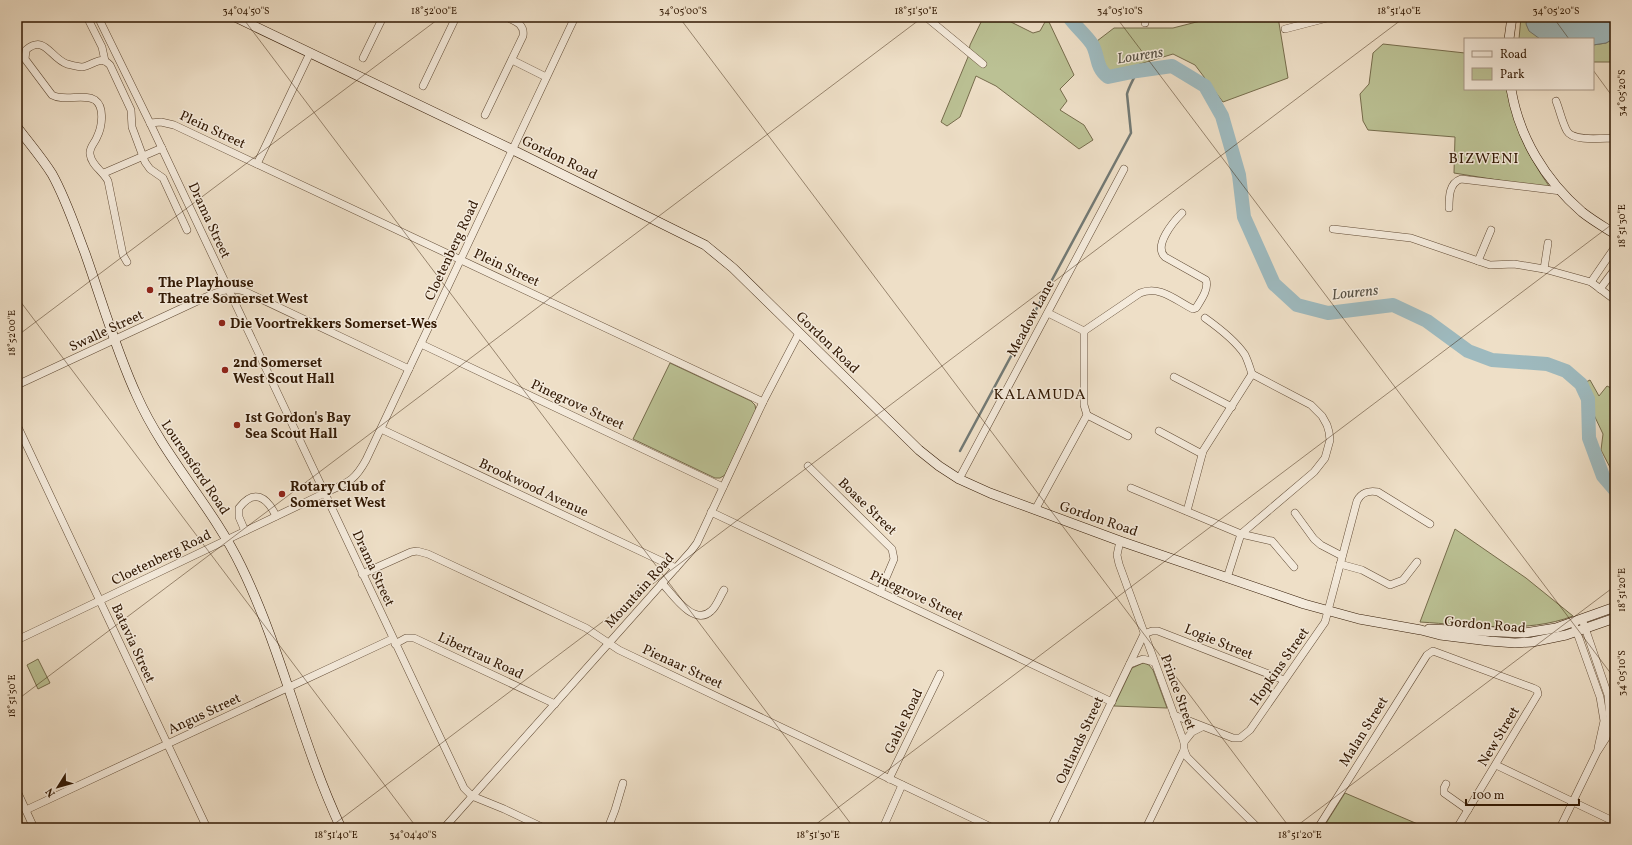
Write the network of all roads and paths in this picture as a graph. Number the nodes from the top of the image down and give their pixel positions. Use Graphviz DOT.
graph roads {
  1 [pos="98,17"];
  2 [pos="237,17"];
  3 [pos="383,17"];
  4 [pos="456,17"];
  5 [pos="506,17"];
  6 [pos="575,17"];
  7 [pos="926,17"];
  8 [pos="1331,17"];
  9 [pos="1512,17"];
  10 [pos="88,19"];
  11 [pos="1285,29"];
  12 [pos="1509,38"];
  13 [pos="310,53"];
  14 [pos="363,58"];
  15 [pos="512,60"];
  16 [pos="105,61"];
  17 [pos="983,64"];
  18 [pos="546,78"];
  19 [pos="423,86"];
  20 [pos="1511,90"];
  21 [pos="1556,101"];
  22 [pos="485,115"];
  23 [pos="150,123"];
  24 [pos="17,127"];
  25 [pos="1615,138"];
  26 [pos="162,148"];
  27 [pos="513,150"];
  28 [pos="143,156"];
  29 [pos="257,164"];
  30 [pos="1124,169"];
  31 [pos="104,173"];
  32 [pos="1561,191"];
  33 [pos="1448,208"];
  34 [pos="1182,213"];
  35 [pos="1333,229"];
  36 [pos="187,230"];
  37 [pos="1491,230"];
  38 [pos="1615,234"];
  39 [pos="1548,243"];
  40 [pos="1615,248"];
  41 [pos="460,260"];
  42 [pos="127,262"];
  43 [pos="1478,262"];
  44 [pos="1544,269"];
  45 [pos="1615,269"];
  46 [pos="1590,282"];
  47 [pos="228,289"];
  48 [pos="1600,289"];
  49 [pos="1615,300"];
  50 [pos="1048,313"];
  51 [pos="1205,318"];
  52 [pos="1084,331"];
  53 [pos="799,333"];
  54 [pos="116,340"];
  55 [pos="421,344"];
  56 [pos="409,369"];
  57 [pos="1252,374"];
  58 [pos="1174,376"];
  59 [pos="17,385"];
  60 [pos="763,402"];
  61 [pos="1232,407"];
  62 [pos="1086,415"];
  63 [pos="17,425"];
  64 [pos="381,429"];
  65 [pos="1159,431"];
  66 [pos="1128,436"];
  67 [pos="1202,454"];
  68 [pos="808,466"];
  69 [pos="959,479"];
  70 [pos="723,487"];
  71 [pos="1131,488"];
  72 [pos="324,493"];
  73 [pos="1035,510"];
  74 [pos="1186,511"];
  75 [pos="711,512"];
  76 [pos="1295,513"];
  77 [pos="276,516"];
  78 [pos="1430,524"];
  79 [pos="245,531"];
  80 [pos="1241,534"];
  81 [pos="227,540"];
  82 [pos="1120,541"];
  83 [pos="1342,556"];
  84 [pos="1417,562"];
  85 [pos="1340,564"];
  86 [pos="1294,567"];
  87 [pos="676,568"];
  88 [pos="362,574"];
  89 [pos="1227,578"];
  90 [pos="662,583"];
  91 [pos="724,590"];
  92 [pos="880,592"];
  93 [pos="100,601"];
  94 [pos="1615,607"];
  95 [pos="1328,611"];
  96 [pos="1615,618"];
  97 [pos="1578,621"];
  98 [pos="1421,630"];
  99 [pos="1581,630"];
  100 [pos="1144,634"];
  101 [pos="17,640"];
  102 [pos="394,641"];
  103 [pos="609,643"];
  104 [pos="1154,662"];
  105 [pos="1130,664"];
  106 [pos="940,674"];
  107 [pos="1284,680"];
  108 [pos="289,687"];
  109 [pos="1537,698"];
  110 [pos="1112,702"];
  111 [pos="555,704"];
  112 [pos="1174,715"];
  113 [pos="1202,727"];
  114 [pos="1184,742"];
  115 [pos="168,744"];
  116 [pos="1184,750"];
  117 [pos="1496,765"];
  118 [pos="889,779"];
  119 [pos="623,783"];
  120 [pos="1446,784"];
  121 [pos="902,785"];
  122 [pos="17,791"];
  123 [pos="472,796"];
  124 [pos="1573,801"];
  125 [pos="26,810"];
  126 [pos="1468,810"];
  127 [pos="1615,822"];
  128 [pos="34,828"];
  129 [pos="207,828"];
  130 [pos="341,828"];
  131 [pos="444,828"];
  132 [pos="544,828"];
  133 [pos="608,828"];
  134 [pos="883,828"];
  135 [pos="993,828"];
  136 [pos="1051,828"];
  137 [pos="1146,828"];
  138 [pos="1258,828"];
  139 [pos="1318,828"];
  140 [pos="1457,828"];
  141 [pos="1560,828"];
  1 -- 23 [label="street, Drama Street"];
  2 -- 13 [label="street, Gordon Road"];
  3 -- 14 [label="street"];
  4 -- 19 [label="street"];
  5 -- 15 [label="street"];
  6 -- 18 [label="street, Cloetenberg Road"];
  7 -- 17 [label="street"];
  8 -- 11 [label="street"];
  9 -- 12 [label="street"];
  10 -- 16 [label="street"];
  13 -- 27 [label="street, Gordon Road"];
  13 -- 29 [label="street"];
  15 -- 18 [label="street"];
  15 -- 22 [label="street"];
  16 -- 28 [label="street"];
  16 -- 31 [label="street"];
  18 -- 27 [label="street, Cloetenberg Road"];
  20 -- 32 [label="street"];
  21 -- 25 [label="street"];
  23 -- 26 [label="street, Drama Street"];
  23 -- 29 [label="street, Plein Street"];
  24 -- 54 [label="street, Lourensford Road"];
  26 -- 28 [label="street"];
  26 -- 47 [label="street, Drama Street"];
  27 -- 41 [label="street, Cloetenberg Road"];
  27 -- 53 [label="street, Gordon Road"];
  28 -- 31 [label="street"];
  28 -- 36 [label="street"];
  29 -- 41 [label="street, Plein Street"];
  30 -- 50 [label="street, Meadow Lane"];
  31 -- 42 [label="street"];
  32 -- 33 [label="street"];
  32 -- 38 [label="street"];
  34 -- 52 [label="street"];
  35 -- 43 [label="street"];
  37 -- 43 [label="street"];
  39 -- 44 [label="street"];
  40 -- 46 [label="street"];
  41 -- 55 [label="street, Cloetenberg Road"];
  41 -- 60 [label="street, Plein Street"];
  43 -- 44 [label="street"];
  44 -- 46 [label="street"];
  45 -- 48 [label="street"];
  46 -- 48 [label="street"];
  47 -- 54 [label="street, Swalle Street"];
  47 -- 56 [label="street"];
  47 -- 72 [label="street, Drama Street"];
  48 -- 49 [label="street"];
  50 -- 52 [label="street"];
  50 -- 69 [label="street, Meadow Lane"];
  51 -- 57 [label="street"];
  52 -- 62 [label="street"];
  53 -- 60 [label="street, Mountain Road"];
  53 -- 69 [label="street, Gordon Road"];
  54 -- 59 [label="street, Swalle Street"];
  54 -- 81 [label="street, Lourensford Road"];
  55 -- 56 [label="street, Cloetenberg Road"];
  55 -- 70 [label="street, Pinegrove Street"];
  56 -- 64 [label="street, Cloetenberg Road"];
  57 -- 61 [label="street"];
  57 -- 80 [label="street"];
  58 -- 61 [label="street"];
  60 -- 70 [label="street, Mountain Road"];
  61 -- 67 [label="street"];
  62 -- 66 [label="street"];
  62 -- 73 [label="street"];
  63 -- 93 [label="street, Batavia Street"];
  64 -- 72 [label="street, Cloetenberg Road"];
  64 -- 87 [label="street, Brookwood Avenue"];
  65 -- 67 [label="street"];
  67 -- 74 [label="street"];
  68 -- 92 [label="street, Boase Street"];
  69 -- 73 [label="street, Gordon Road"];
  70 -- 75 [label="street, Mountain Road"];
  71 -- 74 [label="street"];
  72 -- 77 [label="street, Cloetenberg Road"];
  72 -- 88 [label="street, Drama Street"];
  73 -- 82 [label="street, Gordon Road"];
  74 -- 80 [label="street"];
  75 -- 87 [label="street, Mountain Road"];
  75 -- 92 [label="street, Pinegrove Street"];
  76 -- 83 [label="street"];
  77 -- 79 [label="street, Cloetenberg Road"];
  77 -- 79 [label="street"];
  78 -- 83 [label="street, Hopkins Street"];
  79 -- 81 [label="street, Cloetenberg Road"];
  80 -- 86 [label="street"];
  80 -- 89 [label="street"];
  81 -- 93 [label="street, Cloetenberg Road"];
  81 -- 108 [label="street, Lourensford Road"];
  82 -- 89 [label="street, Gordon Road"];
  82 -- 100 [label="street, Prince Street"];
  83 -- 85 [label="street, Hopkins Street"];
  84 -- 85 [label="street"];
  85 -- 95 [label="street, Hopkins Street"];
  87 -- 90 [label="street, Mountain Road"];
  88 -- 102 [label="street, Drama Street"];
  88 -- 103 [label="street, Pienaar Street"];
  89 -- 95 [label="street, Gordon Road"];
  90 -- 91 [label="street"];
  90 -- 103 [label="street, Mountain Road"];
  92 -- 110 [label="street, Pinegrove Street"];
  93 -- 101 [label="street, Cloetenberg Road"];
  93 -- 115 [label="street, Batavia Street"];
  94 -- 97 [label="street, Gordon Road"];
  95 -- 98 [label="street, Gordon Road"];
  95 -- 107 [label="street, Hopkins Street"];
  96 -- 99 [label="street, Gordon Road"];
  97 -- 98 [label="street, Gordon Road"];
  97 -- 99 [label="street"];
  98 -- 99 [label="street, Gordon Road"];
  99 -- 124 [label="street"];
  100 -- 104 [label="street, Prince Street"];
  100 -- 105 [label="street, Oatlands Street"];
  100 -- 107 [label="street, Logie Street"];
  102 -- 108 [label="street, Angus Street"];
  102 -- 111 [label="street, Libertrau Road"];
  102 -- 123 [label="street, Drama Street"];
  103 -- 111 [label="street, Mountain Road"];
  103 -- 118 [label="street, Pienaar Street"];
  104 -- 105 [label="street"];
  104 -- 112 [label="street, Prince Street"];
  105 -- 110 [label="street, Oatlands Street"];
  106 -- 118 [label="street, Gable Road"];
  107 -- 113 [label="street, Hopkins Street"];
  108 -- 115 [label="street, Angus Street"];
  108 -- 130 [label="street, Lourensford Road"];
  109 -- 117 [label="street, New Street"];
  109 -- 139 [label="street, Malan Street"];
  110 -- 136 [label="street, Oatlands Street"];
  111 -- 123 [label="street, Mountain Road"];
  112 -- 113 [label="street"];
  112 -- 114 [label="street, Prince Street"];
  113 -- 114 [label="street"];
  114 -- 116 [label="street, Prince Street"];
  115 -- 125 [label="street, Angus Street"];
  115 -- 129 [label="street, Batavia Street"];
  116 -- 137 [label="street"];
  116 -- 138 [label="street, Prince Street"];
  117 -- 124 [label="street"];
  117 -- 126 [label="street, New Street"];
  118 -- 121 [label="street, Pienaar Street"];
  119 -- 133 [label="street"];
  120 -- 126 [label="street"];
  121 -- 134 [label="street"];
  121 -- 135 [label="street, Pienaar Street"];
  122 -- 125 [label="street"];
  123 -- 131 [label="street, Mountain Road"];
  123 -- 132 [label="street, Drama Street"];
  124 -- 127 [label="street"];
  124 -- 141 [label="street"];
  125 -- 128 [label="street"];
  126 -- 140 [label="street, New Street"];
}
